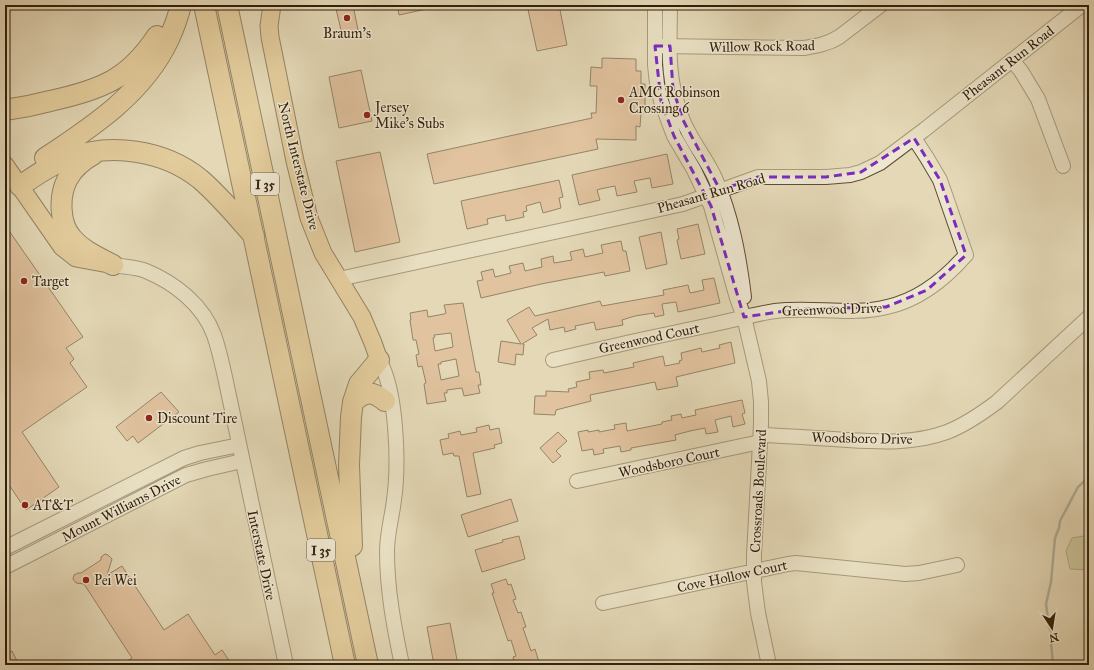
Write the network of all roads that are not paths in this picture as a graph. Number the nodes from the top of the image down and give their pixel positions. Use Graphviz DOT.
graph roads {
  1 [pos="171,5"];
  2 [pos="181,5"];
  3 [pos="204,5"];
  4 [pos="227,5"];
  5 [pos="272,5"];
  6 [pos="655,5"];
  7 [pos="670,5"];
  8 [pos="881,5"];
  9 [pos="1082,5"];
  10 [pos="655,46"];
  11 [pos="670,46"];
  12 [pos="1012,60"];
  13 [pos="5,110"];
  14 [pos="914,138"];
  15 [pos="100,150"];
  16 [pos="1063,166"];
  17 [pos="13,176"];
  18 [pos="720,190"];
  19 [pos="706,195"];
  20 [pos="254,236"];
  21 [pos="113,265"];
  22 [pos="339,279"];
  23 [pos="744,317"];
  24 [pos="1089,317"];
  25 [pos="379,360"];
  26 [pos="553,360"];
  27 [pos="385,401"];
  28 [pos="353,402"];
  29 [pos="761,439"];
  30 [pos="396,444"];
  31 [pos="239,445"];
  32 [pos="242,461"];
  33 [pos="577,481"];
  34 [pos="5,548"];
  35 [pos="957,565"];
  36 [pos="5,567"];
  37 [pos="754,570"];
  38 [pos="354,600"];
  39 [pos="602,603"];
  40 [pos="286,665"];
  41 [pos="345,665"];
  42 [pos="368,665"];
  43 [pos="402,665"];
  44 [pos="769,665"];
  1 -- 13 [label="highway"];
  2 -- 17 [label="highway"];
  3 -- 20 [label="highway, I 35"];
  4 -- 38 [label="highway, I 35"];
  5 -- 22 [label="main road, North Interstate Drive"];
  6 -- 10 [label="street, Crossroads Boulevard"];
  7 -- 11 [label="street, Crossroads Boulevard"];
  8 -- 11 [label="street, Willow Rock Road"];
  9 -- 12 [label="street, Pheasant Run Road"];
  10 -- 11 [label="street, Willow Rock Road"];
  10 -- 19 [label="street, Crossroads Boulevard"];
  11 -- 18 [label="street, Crossroads Boulevard"];
  12 -- 14 [label="street, Pheasant Run Road"];
  12 -- 16 [label="street"];
  14 -- 18 [label="street, Pheasant Run Road"];
  14 -- 23 [label="street, Greenwood Drive"];
  15 -- 17 [label="highway"];
  15 -- 20 [label="highway"];
  15 -- 21 [label="highway"];
  17 -- 21 [label="main road"];
  18 -- 19 [label="street, Pheasant Run Road"];
  18 -- 23 [label="street, Crossroads Boulevard"];
  19 -- 22 [label="street, Pheasant Run Road"];
  19 -- 23 [label="street, Crossroads Boulevard"];
  20 -- 41 [label="highway, I 35"];
  21 -- 31 [label="street"];
  22 -- 25 [label="main road, North Interstate Drive"];
  23 -- 26 [label="street, Greenwood Court"];
  23 -- 29 [label="street, Crossroads Boulevard"];
  24 -- 29 [label="street, Woodsboro Drive"];
  25 -- 27 [label="street, North Interstate Drive"];
  25 -- 28 [label="highway"];
  25 -- 30 [label="street, North Interstate Drive"];
  27 -- 28 [label="highway"];
  27 -- 30 [label="street, North Interstate Drive"];
  28 -- 38 [label="highway"];
  29 -- 33 [label="street, Woodsboro Court"];
  29 -- 37 [label="street, Crossroads Boulevard"];
  30 -- 43 [label="street, North Interstate Drive"];
  31 -- 32 [label="street, Interstate Drive"];
  31 -- 34 [label="street, Mount Williams Drive"];
  32 -- 36 [label="street, Mount Williams Drive"];
  32 -- 40 [label="street, Interstate Drive"];
  35 -- 37 [label="street, Cove Hollow Court"];
  37 -- 39 [label="street, Cove Hollow Court"];
  37 -- 44 [label="street, Crossroads Boulevard"];
  38 -- 42 [label="highway, I 35"];
}
